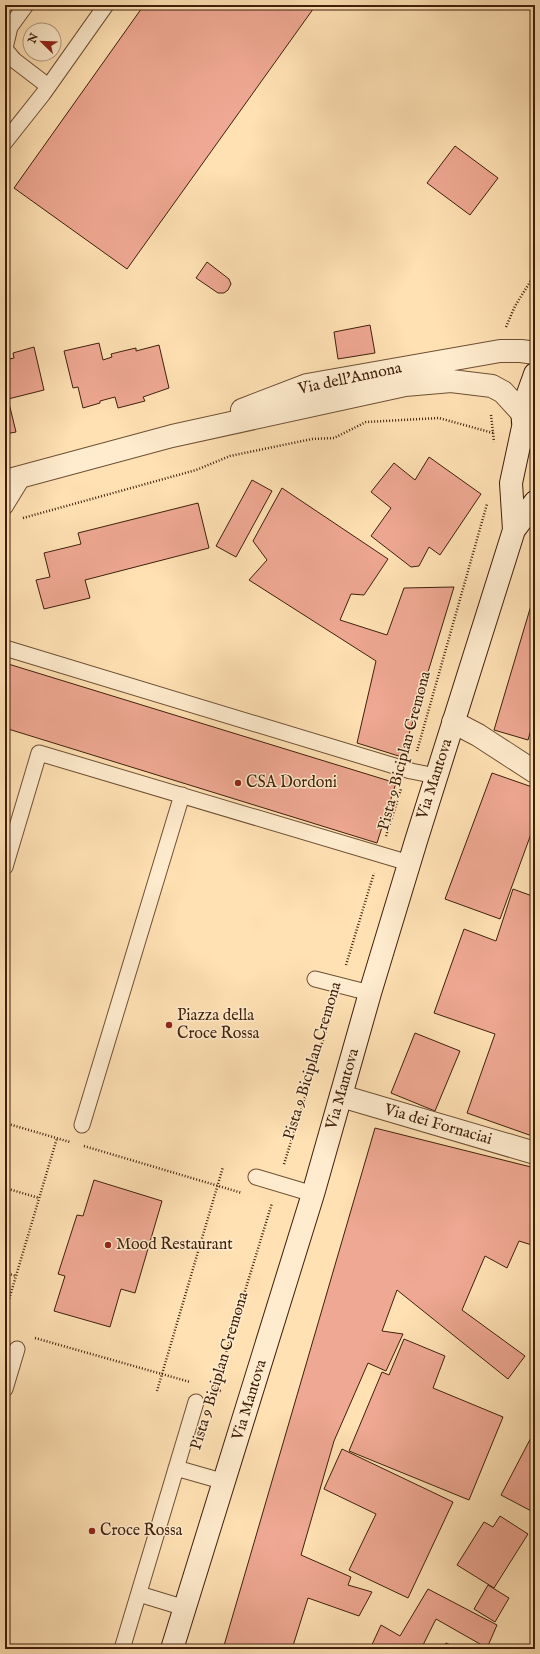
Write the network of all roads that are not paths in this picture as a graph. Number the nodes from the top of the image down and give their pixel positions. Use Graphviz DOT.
graph roads {
  1 [pos="26,5"];
  2 [pos="106,5"];
  3 [pos="5,49"];
  4 [pos="48,86"];
  5 [pos="5,142"];
  6 [pos="535,353"];
  7 [pos="535,374"];
  8 [pos="403,377"];
  9 [pos="527,427"];
  10 [pos="14,479"];
  11 [pos="535,502"];
  12 [pos="5,507"];
  13 [pos="514,530"];
  14 [pos="5,648"];
  15 [pos="453,722"];
  16 [pos="535,772"];
  17 [pos="436,776"];
  18 [pos="182,795"];
  19 [pos="409,863"];
  20 [pos="5,867"];
  21 [pos="315,979"];
  22 [pos="370,993"];
  23 [pos="341,1096"];
  24 [pos="82,1125"];
  25 [pos="535,1153"];
  26 [pos="256,1177"];
  27 [pos="313,1194"];
  28 [pos="17,1349"];
  29 [pos="5,1389"];
  30 [pos="196,1402"];
  31 [pos="176,1468"];
  32 [pos="225,1482"];
  33 [pos="139,1594"];
  34 [pos="185,1608"];
  35 [pos="122,1649"];
  36 [pos="172,1649"];
  1 -- 3 [label="lane"];
  2 -- 4 [label="lane"];
  3 -- 4 [label="lane"];
  4 -- 5 [label="lane"];
  6 -- 8 [label="main road, Via dell'Annona"];
  7 -- 9 [label="main road, Via Mantova"];
  8 -- 9 [label="main road, Via dell'Annona"];
  8 -- 10 [label="main road, Via dell'Annona"];
  9 -- 13 [label="main road, Via Mantova"];
  10 -- 12 [label="lane"];
  11 -- 13 [label="main road, Via Mantova"];
  13 -- 15 [label="main road, Via Mantova"];
  14 -- 17 [label="lane"];
  15 -- 16 [label="main road"];
  15 -- 17 [label="main road, Via Mantova"];
  17 -- 19 [label="main road, Via Mantova"];
  18 -- 19 [label="lane"];
  18 -- 20 [label="lane"];
  18 -- 24 [label="lane"];
  19 -- 22 [label="main road, Via Mantova"];
  21 -- 22 [label="lane"];
  22 -- 23 [label="main road, Via Mantova"];
  23 -- 25 [label="main road, Via dei Fornaciai"];
  23 -- 27 [label="main road, Via Mantova"];
  26 -- 27 [label="lane"];
  27 -- 32 [label="main road, Via Mantova"];
  28 -- 29 [label="lane"];
  30 -- 31 [label="lane"];
  31 -- 32 [label="lane"];
  31 -- 33 [label="lane"];
  32 -- 34 [label="main road, Via Mantova"];
  33 -- 34 [label="lane"];
  33 -- 35 [label="lane"];
  34 -- 36 [label="main road, Via Mantova"];
}
